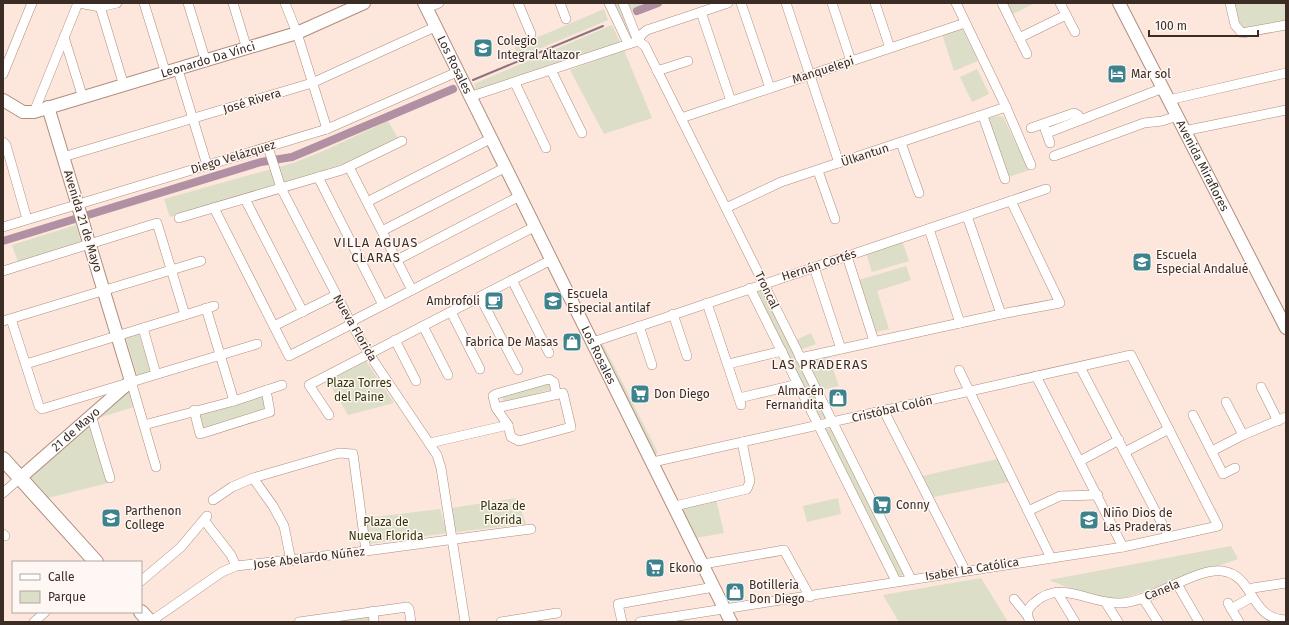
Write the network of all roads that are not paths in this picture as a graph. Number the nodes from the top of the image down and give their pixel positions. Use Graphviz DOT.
graph roads {
  1 [pos="32,3"];
  2 [pos="78,3"];
  3 [pos="117,3"];
  4 [pos="144,3"];
  5 [pos="188,3"];
  6 [pos="233,3"];
  7 [pos="285,3"];
  8 [pos="364,3"];
  9 [pos="439,3"];
  10 [pos="518,3"];
  11 [pos="560,3"];
  12 [pos="609,3"];
  13 [pos="623,3"];
  14 [pos="728,3"];
  15 [pos="741,3"];
  16 [pos="786,3"];
  17 [pos="832,3"];
  18 [pos="875,3"];
  19 [pos="956,3"];
  20 [pos="1002,3"];
  21 [pos="1060,3"];
  22 [pos="1230,3"];
  23 [pos="1122,4"];
  24 [pos="99,5"];
  25 [pos="425,6"];
  26 [pos="701,12"];
  27 [pos="1066,15"];
  28 [pos="566,19"];
  29 [pos="965,23"];
  30 [pos="1286,25"];
  31 [pos="435,27"];
  32 [pos="1074,32"];
  33 [pos="297,33"];
  34 [pos="531,34"];
  35 [pos="64,37"];
  36 [pos="1019,38"];
  37 [pos="638,41"];
  38 [pos="628,43"];
  39 [pos="890,48"];
  40 [pos="247,49"];
  41 [pos="1026,54"];
  42 [pos="688,61"];
  43 [pos="851,61"];
  44 [pos="206,62"];
  45 [pos="178,70"];
  46 [pos="551,70"];
  47 [pos="657,71"];
  48 [pos="457,72"];
  49 [pos="1286,73"];
  50 [pos="3,74"];
  51 [pos="166,74"];
  52 [pos="810,75"];
  53 [pos="514,82"];
  54 [pos="312,83"];
  55 [pos="124,86"];
  56 [pos="770,88"];
  57 [pos="1163,88"];
  58 [pos="469,97"];
  59 [pos="83,98"];
  60 [pos="3,100"];
  61 [pos="1169,100"];
  62 [pos="731,101"];
  63 [pos="1006,107"];
  64 [pos="48,108"];
  65 [pos="1286,110"];
  66 [pos="34,112"];
  67 [pos="983,116"];
  68 [pos="1177,116"];
  69 [pos="680,118"];
  70 [pos="192,119"];
  71 [pos="1080,120"];
  72 [pos="1043,124"];
  73 [pos="1031,128"];
  74 [pos="327,129"];
  75 [pos="1184,131"];
  76 [pos="582,132"];
  77 [pos="1047,133"];
  78 [pos="490,139"];
  79 [pos="402,141"];
  80 [pos="3,142"];
  81 [pos="901,143"];
  82 [pos="1050,143"];
  83 [pos="546,148"];
  84 [pos="269,150"];
  85 [pos="1054,156"];
  86 [pos="63,157"];
  87 [pos="839,163"];
  88 [pos="206,165"];
  89 [pos="1031,165"];
  90 [pos="349,167"];
  91 [pos="504,168"];
  92 [pos="818,171"];
  93 [pos="318,177"];
  94 [pos="1005,179"];
  95 [pos="281,188"];
  96 [pos="1046,189"];
  97 [pos="919,193"];
  98 [pos="518,197"];
  99 [pos="244,199"];
  100 [pos="1012,201"];
  101 [pos="367,202"];
  102 [pos="214,208"];
  103 [pos="726,208"];
  104 [pos="80,212"];
  105 [pos="967,216"];
  106 [pos="179,218"];
  107 [pos="27,219"];
  108 [pos="834,219"];
  109 [pos="3,227"];
  110 [pos="534,227"];
  111 [pos="929,228"];
  112 [pos="382,231"];
  113 [pos="90,243"];
  114 [pos="846,256"];
  115 [pos="397,260"];
  116 [pos="551,260"];
  117 [pos="200,261"];
  118 [pos="814,267"];
  119 [pos="171,269"];
  120 [pos="3,271"];
  121 [pos="512,280"];
  122 [pos="764,283"];
  123 [pos="750,288"];
  124 [pos="104,290"];
  125 [pos="412,290"];
  126 [pos="336,295"];
  127 [pos="480,297"];
  128 [pos="707,303"];
  129 [pos="383,305"];
  130 [pos="302,312"];
  131 [pos="451,312"];
  132 [pos="673,314"];
  133 [pos="1000,314"];
  134 [pos="185,315"];
  135 [pos="7,320"];
  136 [pos="960,322"];
  137 [pos="351,323"];
  138 [pos="274,326"];
  139 [pos="423,326"];
  140 [pos="639,326"];
  141 [pos="142,328"];
  142 [pos="1286,328"];
  143 [pos="118,335"];
  144 [pos="395,340"];
  145 [pos="874,341"];
  146 [pos="593,342"];
  147 [pos="257,344"];
  148 [pos="841,349"];
  149 [pos="782,351"];
  150 [pos="549,353"];
  151 [pos="369,354"];
  152 [pos="220,355"];
  153 [pos="687,356"];
  154 [pos="800,358"];
  155 [pos="26,364"];
  156 [pos="728,364"];
  157 [pos="652,365"];
  158 [pos="1080,366"];
  159 [pos="480,369"];
  160 [pos="518,370"];
  161 [pos="959,370"];
  162 [pos="156,374"];
  163 [pos="448,376"];
  164 [pos="1036,376"];
  165 [pos="131,381"];
  166 [pos="416,381"];
  167 [pos="798,384"];
  168 [pos="282,385"];
  169 [pos="1261,387"];
  170 [pos="266,390"];
  171 [pos="969,391"];
  172 [pos="556,393"];
  173 [pos="234,401"];
  174 [pos="1226,402"];
  175 [pos="496,408"];
  176 [pos="194,410"];
  177 [pos="884,410"];
  178 [pos="91,415"];
  179 [pos="329,415"];
  180 [pos="1192,415"];
  181 [pos="1282,419"];
  182 [pos="832,422"];
  183 [pos="144,425"];
  184 [pos="508,425"];
  185 [pos="819,425"];
  186 [pos="1169,429"];
  187 [pos="1243,435"];
  188 [pos="1119,440"];
  189 [pos="742,442"];
  190 [pos="430,443"];
  191 [pos="1212,451"];
  192 [pos="1125,452"];
  193 [pos="1080,461"];
  194 [pos="653,462"];
  195 [pos="5,466"];
  196 [pos="156,467"];
  197 [pos="1235,468"];
  198 [pos="20,478"];
  199 [pos="110,478"];
  200 [pos="254,478"];
  201 [pos="3,493"];
  202 [pos="1098,495"];
  203 [pos="213,500"];
  204 [pos="675,506"];
  205 [pos="1028,511"];
  206 [pos="531,528"];
  207 [pos="1169,537"];
  208 [pos="452,540"];
  209 [pos="1123,546"];
  210 [pos="366,551"];
  211 [pos="1051,558"];
  212 [pos="95,561"];
  213 [pos="291,561"];
  214 [pos="703,564"];
  215 [pos="236,566"];
  216 [pos="965,570"];
  217 [pos="911,579"];
  218 [pos="142,580"];
  219 [pos="896,581"];
  220 [pos="1286,582"];
  221 [pos="1177,584"];
  222 [pos="714,587"];
  223 [pos="1057,592"];
  224 [pos="1253,592"];
  225 [pos="810,596"];
  226 [pos="1143,598"];
  227 [pos="1014,599"];
  228 [pos="1106,603"];
  229 [pos="724,609"];
  230 [pos="373,611"];
  231 [pos="45,613"];
  232 [pos="557,614"];
  233 [pos="1029,618"];
  234 [pos="146,619"];
  235 [pos="328,620"];
  236 [pos="1286,620"];
  237 [pos="34,622"];
  238 [pos="299,622"];
  239 [pos="374,622"];
  240 [pos="411,622"];
  241 [pos="465,622"];
  242 [pos="501,622"];
  243 [pos="622,622"];
  244 [pos="640,622"];
  245 [pos="731,622"];
  246 [pos="1075,622"];
  247 [pos="1118,622"];
  248 [pos="1158,622"];
  249 [pos="1199,622"];
  250 [pos="1239,622"];
  1 -- 50 [label="street"];
  2 -- 24 [label="street"];
  2 -- 35 [label="street"];
  3 -- 24 [label="street"];
  4 -- 51 [label="street"];
  5 -- 44 [label="street"];
  6 -- 40 [label="street"];
  7 -- 33 [label="street"];
  8 -- 33 [label="street, Leonardo Da Vinci"];
  9 -- 25 [label="street"];
  10 -- 34 [label="street"];
  11 -- 28 [label="street"];
  12 -- 38 [label="street"];
  13 -- 37 [label="street, Troncal"];
  14 -- 26 [label="street"];
  15 -- 56 [label="street"];
  16 -- 52 [label="street"];
  17 -- 43 [label="street"];
  18 -- 39 [label="street"];
  19 -- 29 [label="street"];
  20 -- 36 [label="street"];
  21 -- 27 [label="street"];
  22 -- 30 [label="street"];
  23 -- 57 [label="street, Avenida Miraflores"];
  24 -- 55 [label="street"];
  25 -- 31 [label="street, Los Rosales"];
  26 -- 37 [label="street"];
  26 -- 62 [label="street"];
  27 -- 32 [label="street"];
  27 -- 36 [label="street"];
  29 -- 39 [label="street, Manquelepi"];
  29 -- 63 [label="street"];
  31 -- 48 [label="street, Los Rosales"];
  31 -- 54 [label="street, José Rivera"];
  33 -- 40 [label="street, Leonardo Da Vinci"];
  33 -- 54 [label="street"];
  35 -- 59 [label="street"];
  35 -- 66 [label="street"];
  36 -- 41 [label="street"];
  37 -- 38 [label="street"];
  37 -- 47 [label="street, Troncal"];
  38 -- 46 [label="street"];
  39 -- 43 [label="street, Manquelepi"];
  40 -- 44 [label="street, Leonardo Da Vinci"];
  42 -- 47 [label="street"];
  43 -- 52 [label="street, Manquelepi"];
  44 -- 45 [label="street, Leonardo Da Vinci"];
  45 -- 51 [label="street, Leonardo Da Vinci"];
  45 -- 70 [label="street"];
  46 -- 53 [label="street"];
  46 -- 76 [label="street"];
  47 -- 69 [label="street, Troncal"];
  48 -- 58 [label="street, Los Rosales"];
  48 -- 74 [label="street, Diego Velázquez"];
  49 -- 61 [label="street"];
  51 -- 55 [label="street, Leonardo Da Vinci"];
  52 -- 56 [label="street, Manquelepi"];
  52 -- 87 [label="street"];
  53 -- 58 [label="street"];
  53 -- 83 [label="street"];
  54 -- 70 [label="street, José Rivera"];
  54 -- 74 [label="street"];
  55 -- 59 [label="street, Leonardo Da Vinci"];
  56 -- 62 [label="street, Manquelepi"];
  57 -- 61 [label="street, Avenida Miraflores"];
  57 -- 71 [label="street"];
  58 -- 78 [label="street, Los Rosales"];
  59 -- 64 [label="street, Leonardo Da Vinci"];
  60 -- 66 [label="street"];
  61 -- 68 [label="street, Avenida Miraflores"];
  62 -- 69 [label="street, Manquelepi"];
  63 -- 67 [label="street, Ülkantun"];
  63 -- 89 [label="street"];
  64 -- 66 [label="street"];
  64 -- 86 [label="street, Avenida 21 de Mayo"];
  65 -- 75 [label="street"];
  67 -- 81 [label="street, Ülkantun"];
  67 -- 94 [label="street"];
  68 -- 75 [label="street, Avenida Miraflores"];
  68 -- 85 [label="street"];
  69 -- 103 [label="street, Troncal"];
  70 -- 86 [label="street, José Rivera"];
  70 -- 88 [label="street"];
  71 -- 72 [label="street"];
  71 -- 77 [label="street"];
  72 -- 73 [label="street"];
  72 -- 77 [label="street"];
  74 -- 84 [label="street, Diego Velázquez"];
  75 -- 142 [label="street, Avenida Miraflores"];
  77 -- 82 [label="street"];
  78 -- 91 [label="street, Los Rosales"];
  78 -- 101 [label="street"];
  79 -- 90 [label="street"];
  80 -- 107 [label="street"];
  81 -- 87 [label="street, Ülkantun"];
  81 -- 97 [label="street"];
  84 -- 88 [label="street, Diego Velázquez"];
  84 -- 95 [label="street, Nueva Florida"];
  86 -- 104 [label="street, Avenida 21 de Mayo"];
  87 -- 92 [label="street, Ülkantun"];
  88 -- 104 [label="street, Diego Velázquez"];
  90 -- 93 [label="street"];
  90 -- 101 [label="street"];
  91 -- 98 [label="street, Los Rosales"];
  91 -- 112 [label="street"];
  92 -- 103 [label="street, Ülkantun"];
  92 -- 108 [label="street"];
  93 -- 95 [label="street"];
  93 -- 129 [label="street"];
  95 -- 99 [label="street"];
  95 -- 126 [label="street, Nueva Florida"];
  96 -- 100 [label="street, Hernán Cortés"];
  98 -- 110 [label="street, Los Rosales"];
  98 -- 115 [label="street"];
  99 -- 102 [label="street"];
  99 -- 130 [label="street"];
  100 -- 105 [label="street, Hernán Cortés"];
  100 -- 133 [label="street"];
  101 -- 112 [label="street"];
  102 -- 106 [label="street"];
  102 -- 138 [label="street"];
  103 -- 122 [label="street, Troncal"];
  104 -- 107 [label="street, Diego Velázquez"];
  104 -- 113 [label="street, Avenida 21 de Mayo"];
  105 -- 111 [label="street, Hernán Cortés"];
  105 -- 133 [label="street"];
  107 -- 109 [label="street, Diego Velázquez"];
  110 -- 116 [label="street, Los Rosales"];
  110 -- 125 [label="street"];
  111 -- 114 [label="street, Hernán Cortés"];
  111 -- 136 [label="street"];
  112 -- 115 [label="street"];
  113 -- 119 [label="street"];
  113 -- 120 [label="street"];
  113 -- 124 [label="street, Avenida 21 de Mayo"];
  114 -- 118 [label="street, Hernán Cortés"];
  114 -- 145 [label="street"];
  115 -- 125 [label="street"];
  116 -- 121 [label="street"];
  116 -- 146 [label="street, Los Rosales"];
  117 -- 119 [label="street"];
  118 -- 122 [label="street, Hernán Cortés"];
  118 -- 148 [label="street"];
  119 -- 124 [label="street"];
  119 -- 134 [label="street"];
  121 -- 127 [label="street"];
  121 -- 150 [label="street"];
  122 -- 123 [label="street, Hernán Cortés"];
  122 -- 154 [label="street, Troncal"];
  123 -- 128 [label="street, Hernán Cortés"];
  123 -- 149 [label="street, Troncal"];
  124 -- 135 [label="street"];
  124 -- 143 [label="street, Avenida 21 de Mayo"];
  125 -- 129 [label="street"];
  126 -- 130 [label="street"];
  126 -- 137 [label="street, Nueva Florida"];
  127 -- 131 [label="street"];
  127 -- 160 [label="street"];
  128 -- 132 [label="street, Hernán Cortés"];
  128 -- 156 [label="street"];
  129 -- 137 [label="street"];
  130 -- 138 [label="street"];
  131 -- 139 [label="street"];
  131 -- 159 [label="street"];
  132 -- 140 [label="street, Hernán Cortés"];
  132 -- 153 [label="street"];
  133 -- 136 [label="street"];
  134 -- 141 [label="street"];
  134 -- 152 [label="street"];
  135 -- 155 [label="street"];
  136 -- 145 [label="street"];
  137 -- 138 [label="street"];
  137 -- 151 [label="street, Nueva Florida"];
  139 -- 144 [label="street"];
  139 -- 163 [label="street"];
  140 -- 146 [label="street, Hernán Cortés"];
  140 -- 157 [label="street"];
  141 -- 143 [label="street"];
  141 -- 162 [label="street"];
  143 -- 155 [label="street"];
  143 -- 165 [label="street, Avenida 21 de Mayo"];
  144 -- 151 [label="street"];
  144 -- 166 [label="street"];
  145 -- 148 [label="street"];
  146 -- 194 [label="street, Los Rosales"];
  147 -- 152 [label="street"];
  148 -- 154 [label="street"];
  149 -- 156 [label="street"];
  149 -- 167 [label="street, Troncal"];
  151 -- 179 [label="street"];
  151 -- 190 [label="street, Nueva Florida"];
  152 -- 162 [label="street"];
  152 -- 173 [label="street"];
  154 -- 182 [label="street, Troncal"];
  155 -- 165 [label="street"];
  156 -- 167 [label="street"];
  158 -- 164 [label="street, Cristóbal Colón"];
  158 -- 186 [label="street, Cristóbal Colón"];
  158 -- 188 [label="street"];
  161 -- 171 [label="street"];
  162 -- 165 [label="street"];
  164 -- 171 [label="street, Cristóbal Colón"];
  164 -- 193 [label="street"];
  165 -- 178 [label="street, 21 de Mayo"];
  165 -- 183 [label="street"];
  167 -- 185 [label="street, Troncal"];
  168 -- 170 [label="street"];
  169 -- 181 [label="street"];
  170 -- 173 [label="street"];
  170 -- 176 [label="street"];
  171 -- 177 [label="street, Cristóbal Colón"];
  171 -- 205 [label="street"];
  172 -- 175 [label="street"];
  172 -- 175 [label="street"];
  172 -- 184 [label="street"];
  173 -- 176 [label="street"];
  174 -- 187 [label="street"];
  175 -- 184 [label="street"];
  176 -- 183 [label="street"];
  177 -- 182 [label="street, Cristóbal Colón"];
  177 -- 216 [label="street"];
  178 -- 198 [label="street, 21 de Mayo"];
  178 -- 199 [label="street"];
  180 -- 191 [label="street"];
  181 -- 187 [label="street"];
  182 -- 185 [label="street, Cristóbal Colón"];
  182 -- 217 [label="street, Troncal"];
  183 -- 196 [label="street"];
  184 -- 190 [label="street"];
  185 -- 189 [label="street, Cristóbal Colón"];
  185 -- 219 [label="street, Troncal"];
  186 -- 192 [label="street"];
  186 -- 207 [label="street, Isabel La Católica"];
  187 -- 191 [label="street"];
  188 -- 192 [label="street"];
  188 -- 193 [label="street"];
  189 -- 194 [label="street, Cristóbal Colón"];
  189 -- 204 [label="street"];
  190 -- 208 [label="street, Nueva Florida"];
  191 -- 197 [label="street"];
  192 -- 207 [label="street"];
  193 -- 202 [label="street"];
  194 -- 204 [label="street, Los Rosales"];
  195 -- 198 [label="main road"];
  198 -- 201 [label="street"];
  198 -- 212 [label="main road"];
  200 -- 203 [label="street"];
  200 -- 210 [label="street"];
  200 -- 213 [label="street"];
  202 -- 205 [label="street"];
  202 -- 209 [label="street"];
  204 -- 214 [label="street, Los Rosales"];
  205 -- 211 [label="street"];
  206 -- 208 [label="street, José Abelardo Núñez"];
  207 -- 209 [label="street, Isabel La Católica"];
  208 -- 210 [label="street, José Abelardo Núñez"];
  208 -- 241 [label="street, Nueva Florida"];
  209 -- 211 [label="street, Isabel La Católica"];
  210 -- 213 [label="street, José Abelardo Núñez"];
  211 -- 216 [label="street, Isabel La Católica"];
  213 -- 215 [label="street, José Abelardo Núñez"];
  214 -- 222 [label="street, Los Rosales"];
  214 -- 225 [label="street"];
  215 -- 218 [label="street"];
  215 -- 234 [label="street, José Abelardo Núñez"];
  216 -- 217 [label="street, Isabel La Católica"];
  217 -- 219 [label="street, Isabel La Católica"];
  219 -- 225 [label="street, Isabel La Católica"];
  220 -- 224 [label="street"];
  221 -- 224 [label="street, Canela"];
  221 -- 226 [label="street, Canela"];
  221 -- 249 [label="street"];
  222 -- 229 [label="street, Los Rosales"];
  222 -- 243 [label="street"];
  223 -- 228 [label="street, Canela"];
  223 -- 233 [label="street, Canela"];
  223 -- 246 [label="street"];
  224 -- 236 [label="street, Canela"];
  224 -- 250 [label="street"];
  225 -- 229 [label="street, Isabel La Católica"];
  226 -- 228 [label="street, Canela"];
  226 -- 248 [label="street"];
  227 -- 233 [label="street"];
  228 -- 247 [label="street"];
  229 -- 244 [label="street, Isabel La Católica"];
  229 -- 245 [label="street, Los Rosales"];
  230 -- 235 [label="street"];
  230 -- 239 [label="street"];
  230 -- 240 [label="street"];
  231 -- 237 [label="street"];
  232 -- 242 [label="street"];
  235 -- 238 [label="street"];
}
